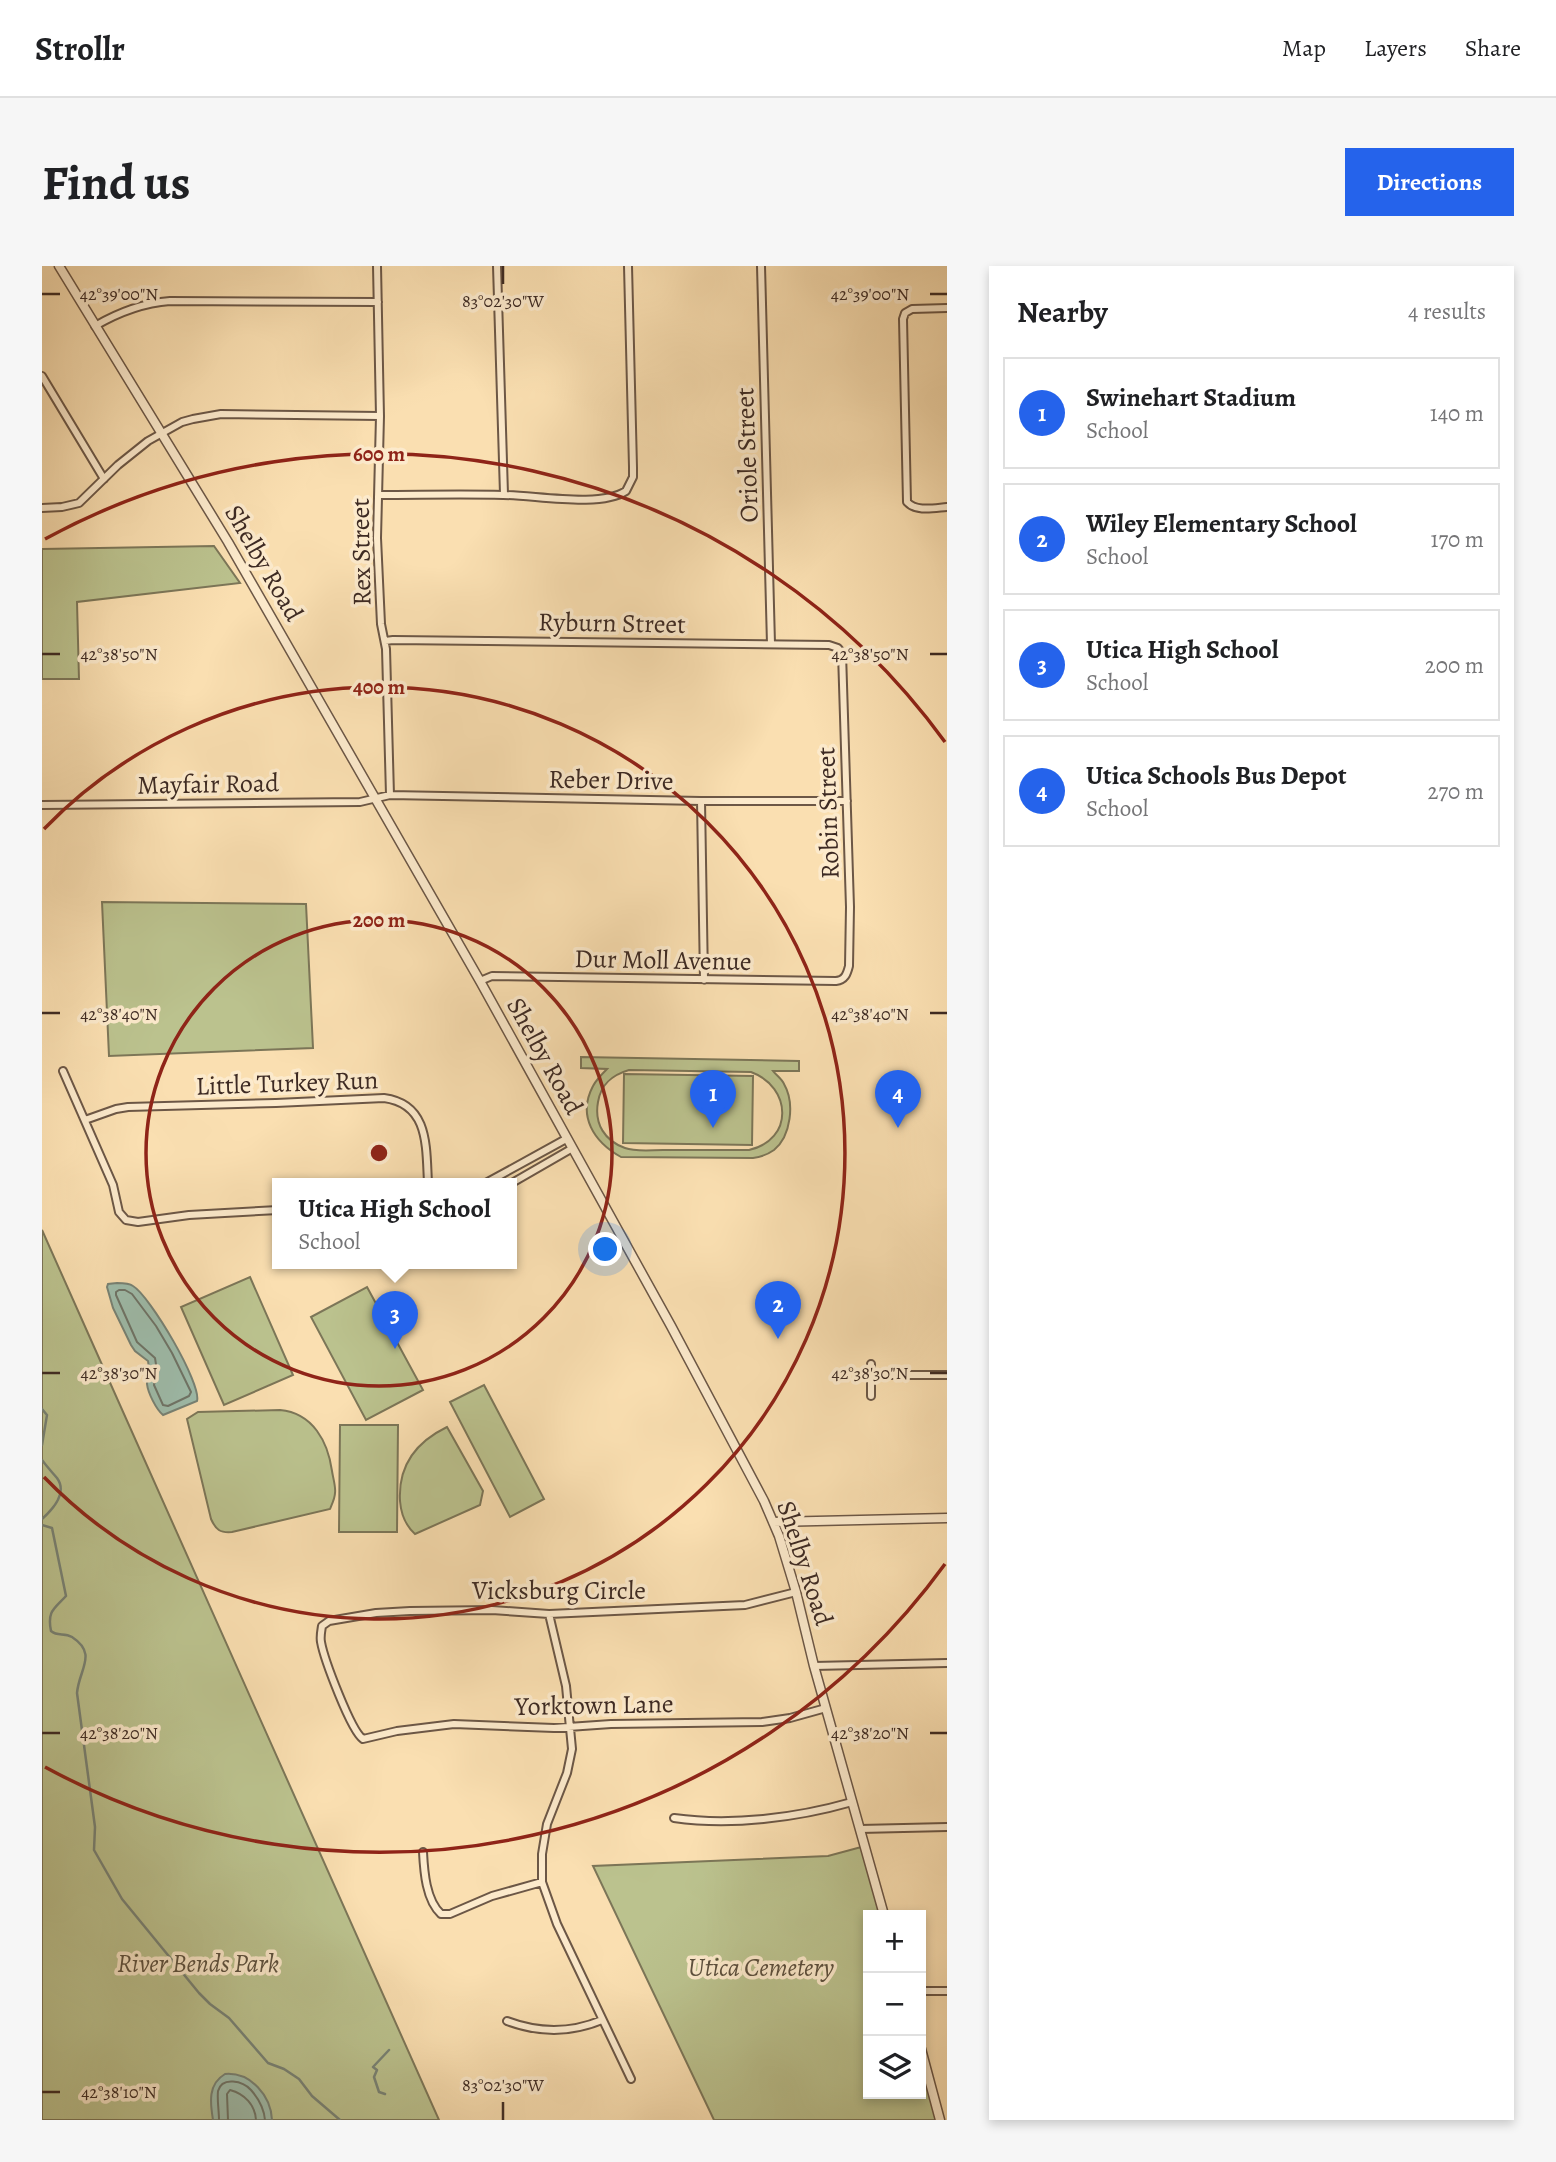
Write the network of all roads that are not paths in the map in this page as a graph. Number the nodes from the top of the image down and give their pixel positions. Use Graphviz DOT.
graph roads {
  1 [pos="59,266"];
  2 [pos="376,266"];
  3 [pos="497,266"];
  4 [pos="628,266"];
  5 [pos="761,266"];
  6 [pos="378,302"];
  7 [pos="947,308"];
  8 [pos="95,326"];
  9 [pos="42,376"];
  10 [pos="380,416"];
  11 [pos="161,434"];
  12 [pos="104,479"];
  13 [pos="379,495"];
  14 [pos="504,495"];
  15 [pos="947,507"];
  16 [pos="42,508"];
  17 [pos="385,641"];
  18 [pos="771,644"];
  19 [pos="838,648"];
  20 [pos="390,795"];
  21 [pos="374,799"];
  22 [pos="701,800"];
  23 [pos="847,801"];
  24 [pos="42,805"];
  25 [pos="845,976"];
  26 [pos="480,981"];
  27 [pos="704,981"];
  28 [pos="63,1071"];
  29 [pos="85,1120"];
  30 [pos="566,1139"];
  31 [pos="571,1149"];
  32 [pos="428,1178"];
  33 [pos="500,1178"];
  34 [pos="517,1180"];
  35 [pos="272,1210"];
  36 [pos="871,1364"];
  37 [pos="947,1375"];
  38 [pos="871,1376"];
  39 [pos="871,1396"];
  40 [pos="947,1518"];
  41 [pos="773,1522"];
  42 [pos="796,1592"];
  43 [pos="549,1614"];
  44 [pos="947,1663"];
  45 [pos="814,1666"];
  46 [pos="826,1708"];
  47 [pos="571,1727"];
  48 [pos="363,1739"];
  49 [pos="852,1802"];
  50 [pos="674,1818"];
  51 [pos="947,1826"];
  52 [pos="860,1829"];
  53 [pos="423,1852"];
  54 [pos="542,1882"];
  55 [pos="883,1910"];
  56 [pos="926,1991"];
  57 [pos="947,1991"];
  58 [pos="602,2020"];
  59 [pos="507,2021"];
  60 [pos="926,2068"];
  61 [pos="631,2079"];
  62 [pos="940,2120"];
  1 -- 8 [label="street, Shelby Road"];
  2 -- 6 [label="street, Rex Street"];
  3 -- 14 [label="street"];
  4 -- 14 [label="street"];
  5 -- 18 [label="street, Oriole Street"];
  6 -- 8 [label="street"];
  6 -- 10 [label="street, Rex Street"];
  7 -- 15 [label="street"];
  8 -- 11 [label="street, Shelby Road"];
  9 -- 12 [label="street"];
  10 -- 11 [label="street"];
  10 -- 13 [label="street, Rex Street"];
  11 -- 12 [label="street"];
  11 -- 21 [label="street, Shelby Road"];
  12 -- 16 [label="street"];
  13 -- 14 [label="street"];
  13 -- 17 [label="street, Rex Street"];
  17 -- 18 [label="street, Ryburn Street"];
  17 -- 20 [label="street, Rex Street"];
  18 -- 19 [label="street, Ryburn Street"];
  19 -- 23 [label="street, Robin Street"];
  20 -- 21 [label="street, Reber Drive"];
  20 -- 22 [label="street, Reber Drive"];
  21 -- 24 [label="street, Mayfair Road"];
  21 -- 26 [label="street, Shelby Road"];
  22 -- 23 [label="street, Reber Drive"];
  22 -- 27 [label="street"];
  23 -- 25 [label="street, Robin Street"];
  25 -- 27 [label="street, Dur Moll Avenue"];
  26 -- 27 [label="street, Dur Moll Avenue"];
  26 -- 30 [label="street, Shelby Road"];
  28 -- 29 [label="street"];
  29 -- 32 [label="street, Little Turkey Run"];
  29 -- 35 [label="street"];
  30 -- 31 [label="street, Shelby Road"];
  30 -- 33 [label="street"];
  31 -- 34 [label="street"];
  31 -- 41 [label="street, Shelby Road"];
  36 -- 38 [label="street"];
  37 -- 38 [label="street"];
  38 -- 39 [label="street"];
  40 -- 41 [label="street"];
  41 -- 42 [label="street, Shelby Road"];
  42 -- 43 [label="street, Vicksburg Circle"];
  42 -- 45 [label="street, Shelby Road"];
  43 -- 47 [label="street"];
  43 -- 48 [label="street, Vicksburg Circle"];
  44 -- 45 [label="street"];
  45 -- 46 [label="street, Shelby Road"];
  46 -- 47 [label="street, Yorktown Lane"];
  46 -- 49 [label="street, Shelby Road"];
  47 -- 48 [label="street, Yorktown Lane"];
  47 -- 54 [label="street"];
  49 -- 50 [label="street"];
  49 -- 52 [label="street, Shelby Road"];
  51 -- 52 [label="street"];
  52 -- 55 [label="street, Shelby Road"];
  53 -- 54 [label="street"];
  54 -- 58 [label="street"];
  56 -- 57 [label="street"];
  58 -- 59 [label="street"];
  58 -- 61 [label="street"];
  60 -- 62 [label="street"];
}
